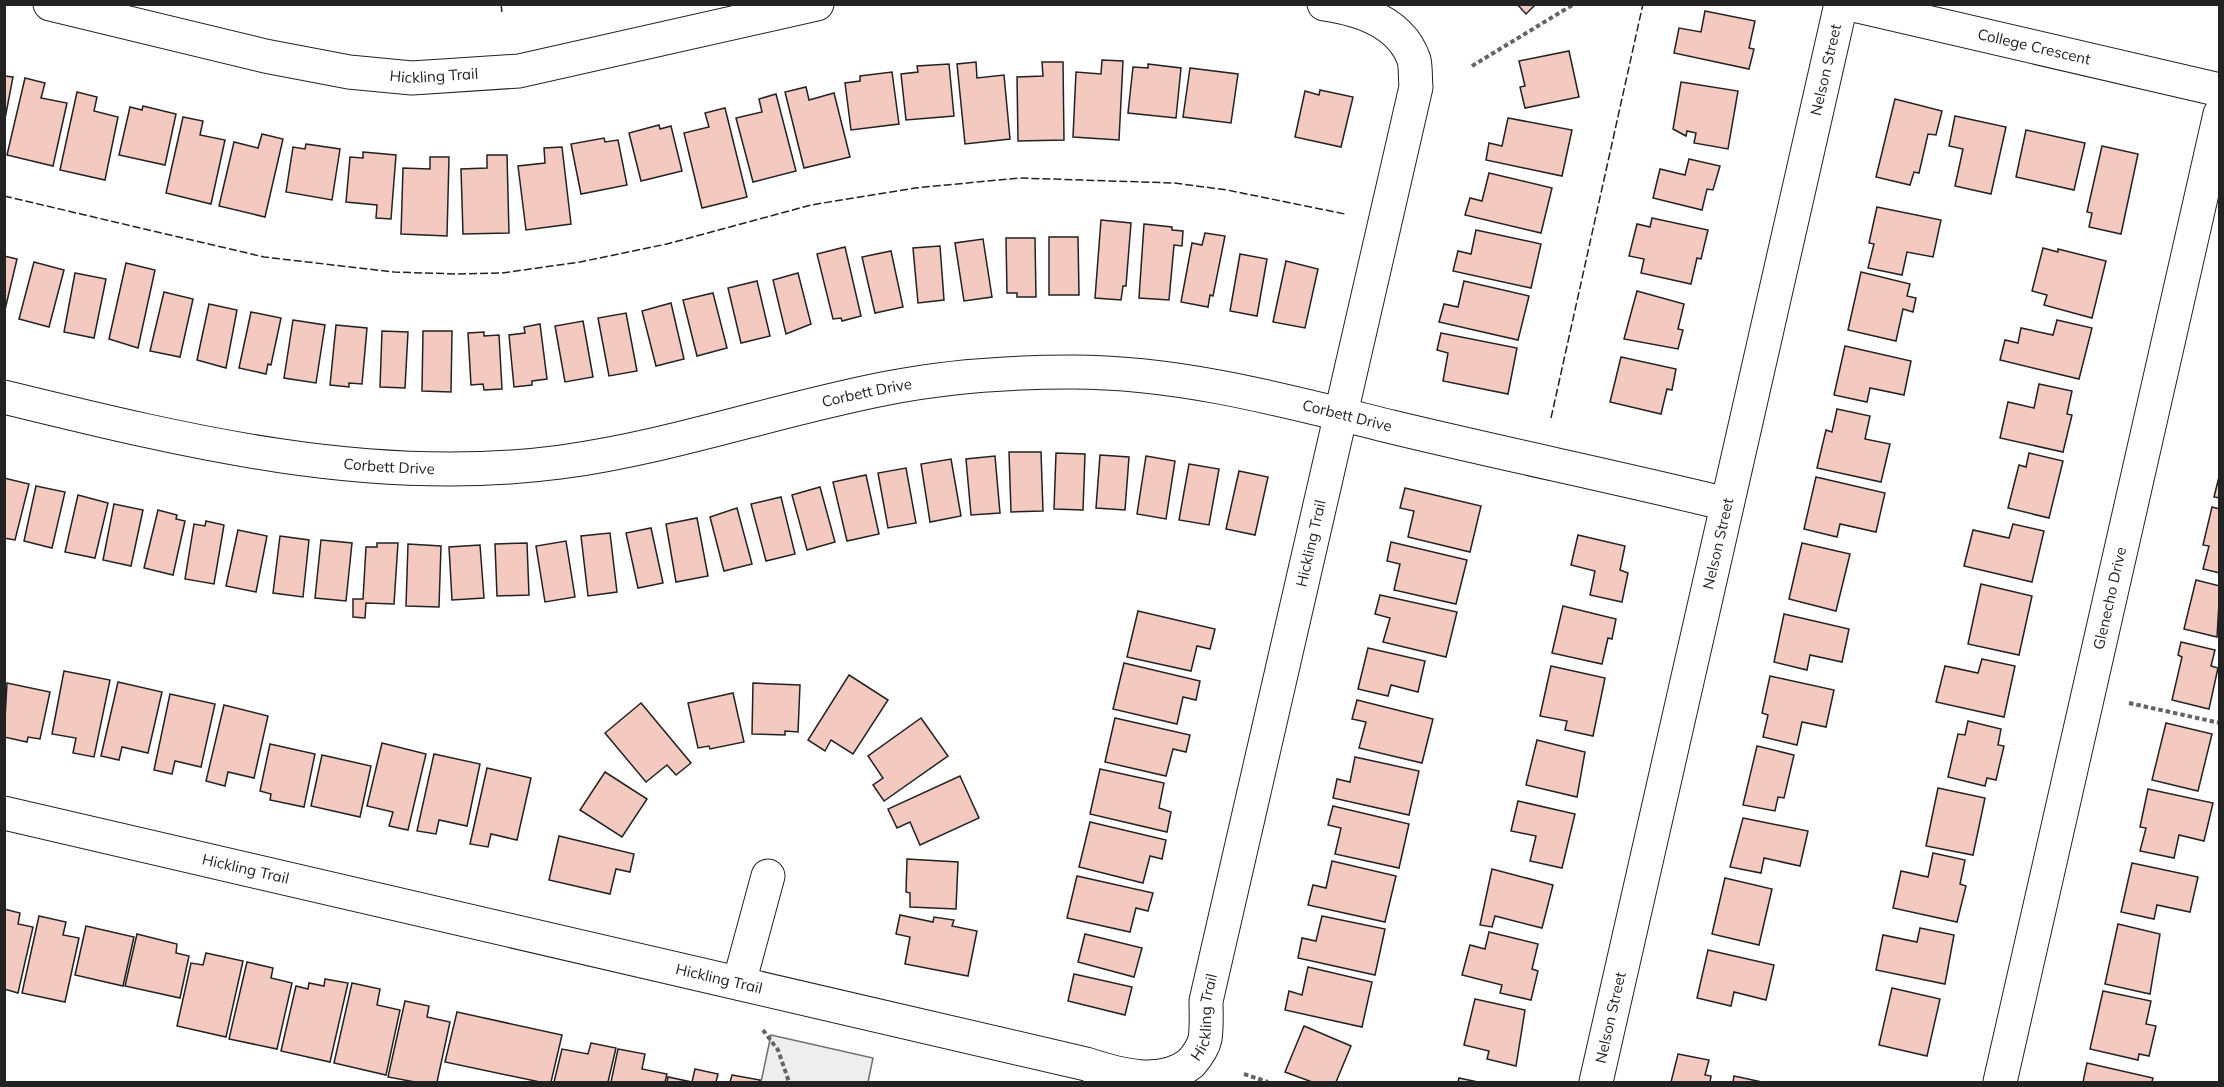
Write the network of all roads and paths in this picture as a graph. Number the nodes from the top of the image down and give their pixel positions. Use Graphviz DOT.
graph roads {
  1 [pos="50,4"];
  2 [pos="817,4"];
  3 [pos="1324,4"];
  4 [pos="1574,4"];
  5 [pos="1841,4"];
  6 [pos="1849,4"];
  7 [pos="703,17"];
  8 [pos="176,18"];
  9 [pos="1472,66"];
  10 [pos="2220,90"];
  11 [pos="2220,114"];
  12 [pos="4,397"];
  13 [pos="1340,415"];
  14 [pos="1727,504"];
  15 [pos="2130,703"];
  16 [pos="2220,723"];
  17 [pos="4,813"];
  18 [pos="768,876"];
  19 [pos="740,983"];
  20 [pos="763,1030"];
  21 [pos="1244,1074"];
  22 [pos="789,1083"];
  23 [pos="1268,1083"];
  24 [pos="1596,1083"];
  25 [pos="2000,1083"];
  1 -- 8 [label="street, Hickling Trail"];
  2 -- 7 [label="street, Hickling Trail"];
  3 -- 13 [label="street, Hickling Trail"];
  4 -- 9 [label="path"];
  5 -- 14 [label="street, Nelson Street"];
  6 -- 10 [label="street, College Crescent"];
  7 -- 8 [label="street, Hickling Trail"];
  11 -- 25 [label="street, Glenecho Drive"];
  12 -- 13 [label="street, Corbett Drive"];
  13 -- 14 [label="street, Corbett Drive"];
  13 -- 19 [label="street, Hickling Trail"];
  14 -- 24 [label="street, Nelson Street"];
  15 -- 16 [label="path"];
  17 -- 19 [label="street, Hickling Trail"];
  18 -- 19 [label="street"];
  20 -- 22 [label="path"];
  21 -- 23 [label="path"];
}
